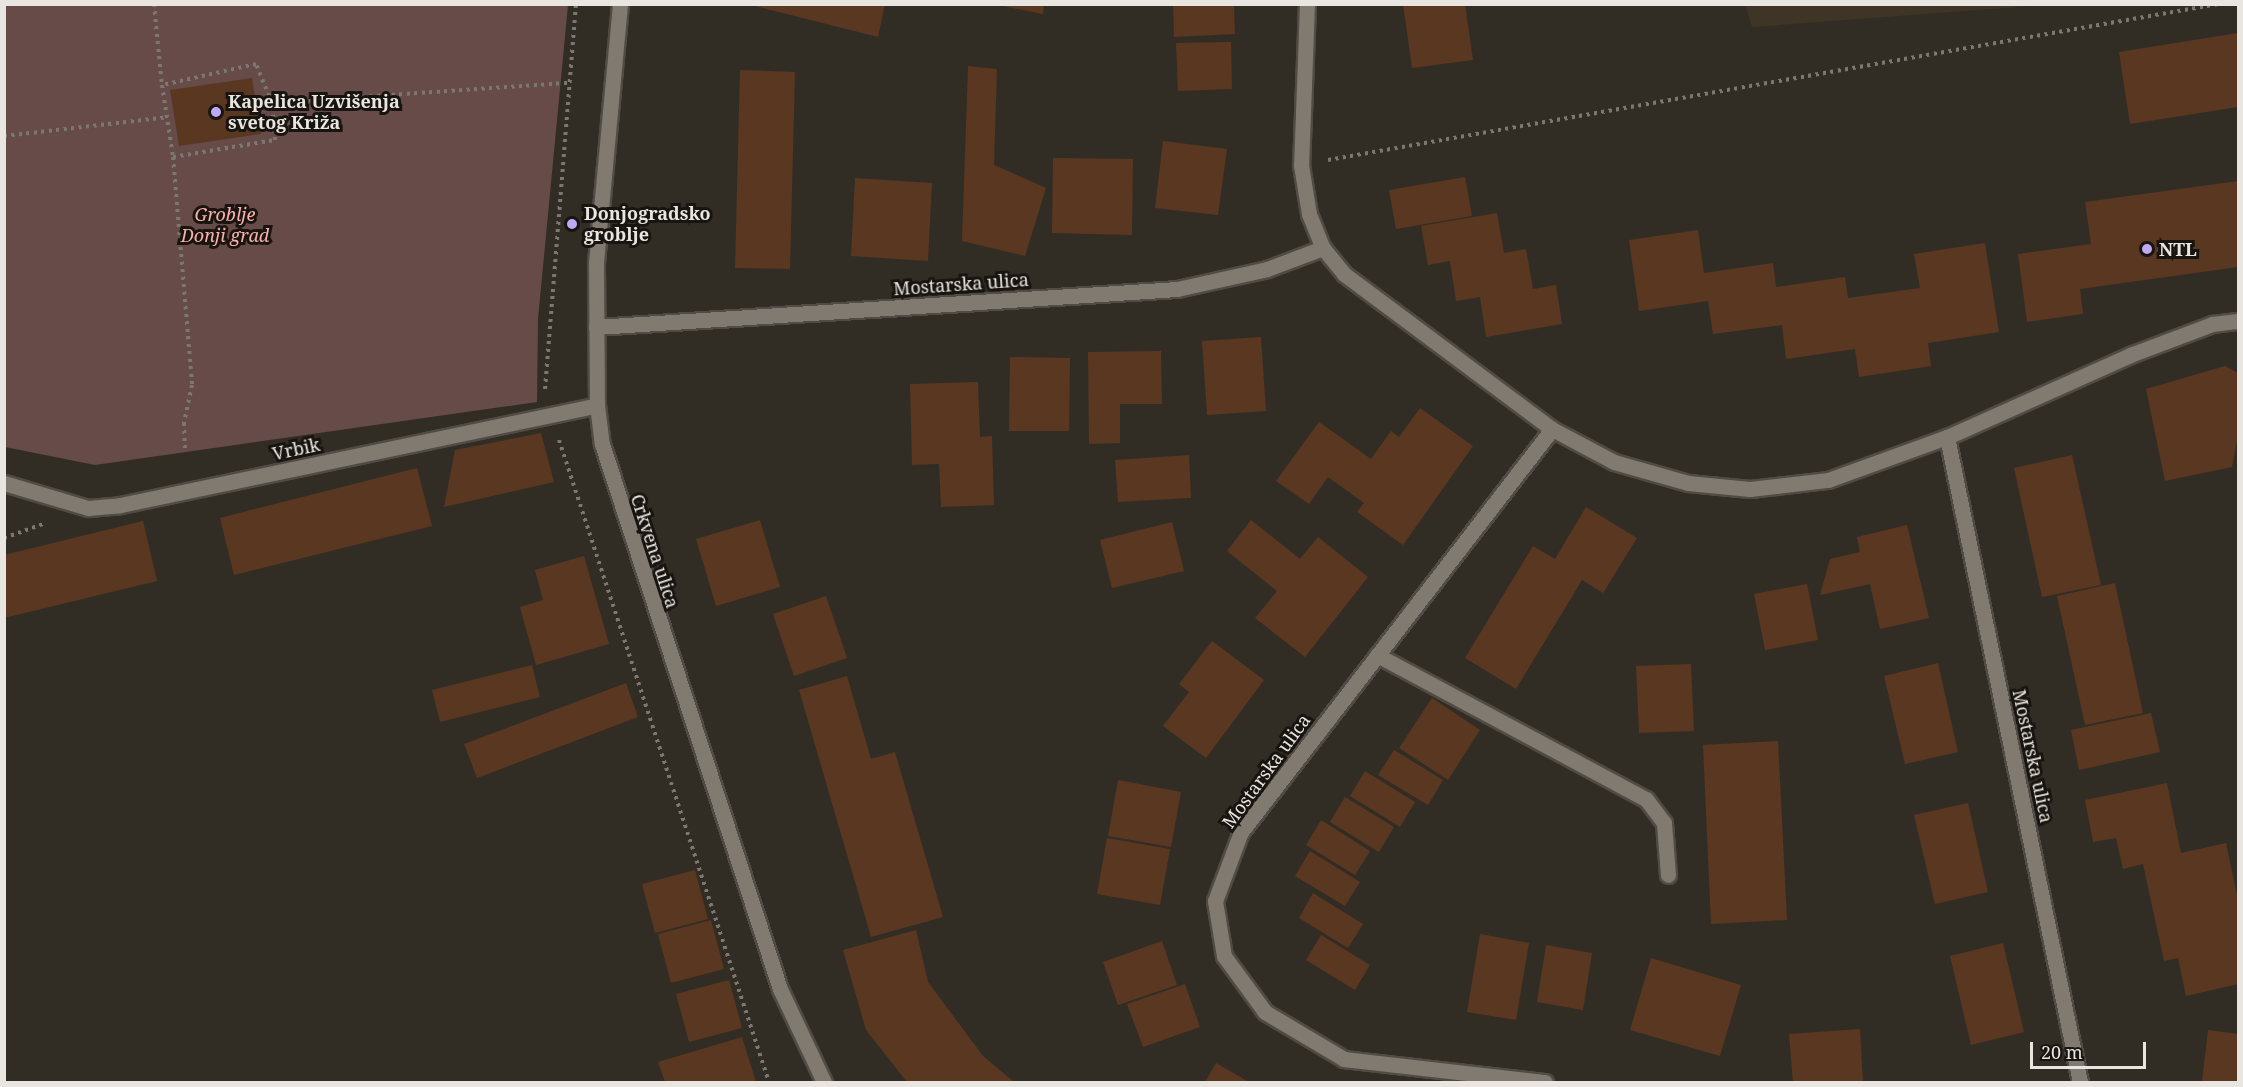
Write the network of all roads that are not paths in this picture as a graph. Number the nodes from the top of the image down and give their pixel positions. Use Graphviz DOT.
graph roads {
  1 [pos="620,4"];
  2 [pos="1307,4"];
  3 [pos="1323,248"];
  4 [pos="2238,321"];
  5 [pos="596,327"];
  6 [pos="597,405"];
  7 [pos="1552,429"];
  8 [pos="1947,437"];
  9 [pos="4,483"];
  10 [pos="1377,655"];
  11 [pos="1668,875"];
  12 [pos="824,1083"];
  13 [pos="1545,1083"];
  14 [pos="2080,1083"];
  1 -- 5 [label="street, Crkvena ulica"];
  2 -- 3 [label="street"];
  3 -- 5 [label="street, Mostarska ulica"];
  3 -- 7 [label="street"];
  4 -- 8 [label="street"];
  5 -- 6 [label="street, Crkvena ulica"];
  6 -- 9 [label="street, Vrbik"];
  6 -- 12 [label="street, Crkvena ulica"];
  7 -- 8 [label="street"];
  7 -- 10 [label="street, Mostarska ulica"];
  8 -- 14 [label="street, Mostarska ulica"];
  10 -- 11 [label="street"];
  10 -- 13 [label="street, Mostarska ulica"];
}
